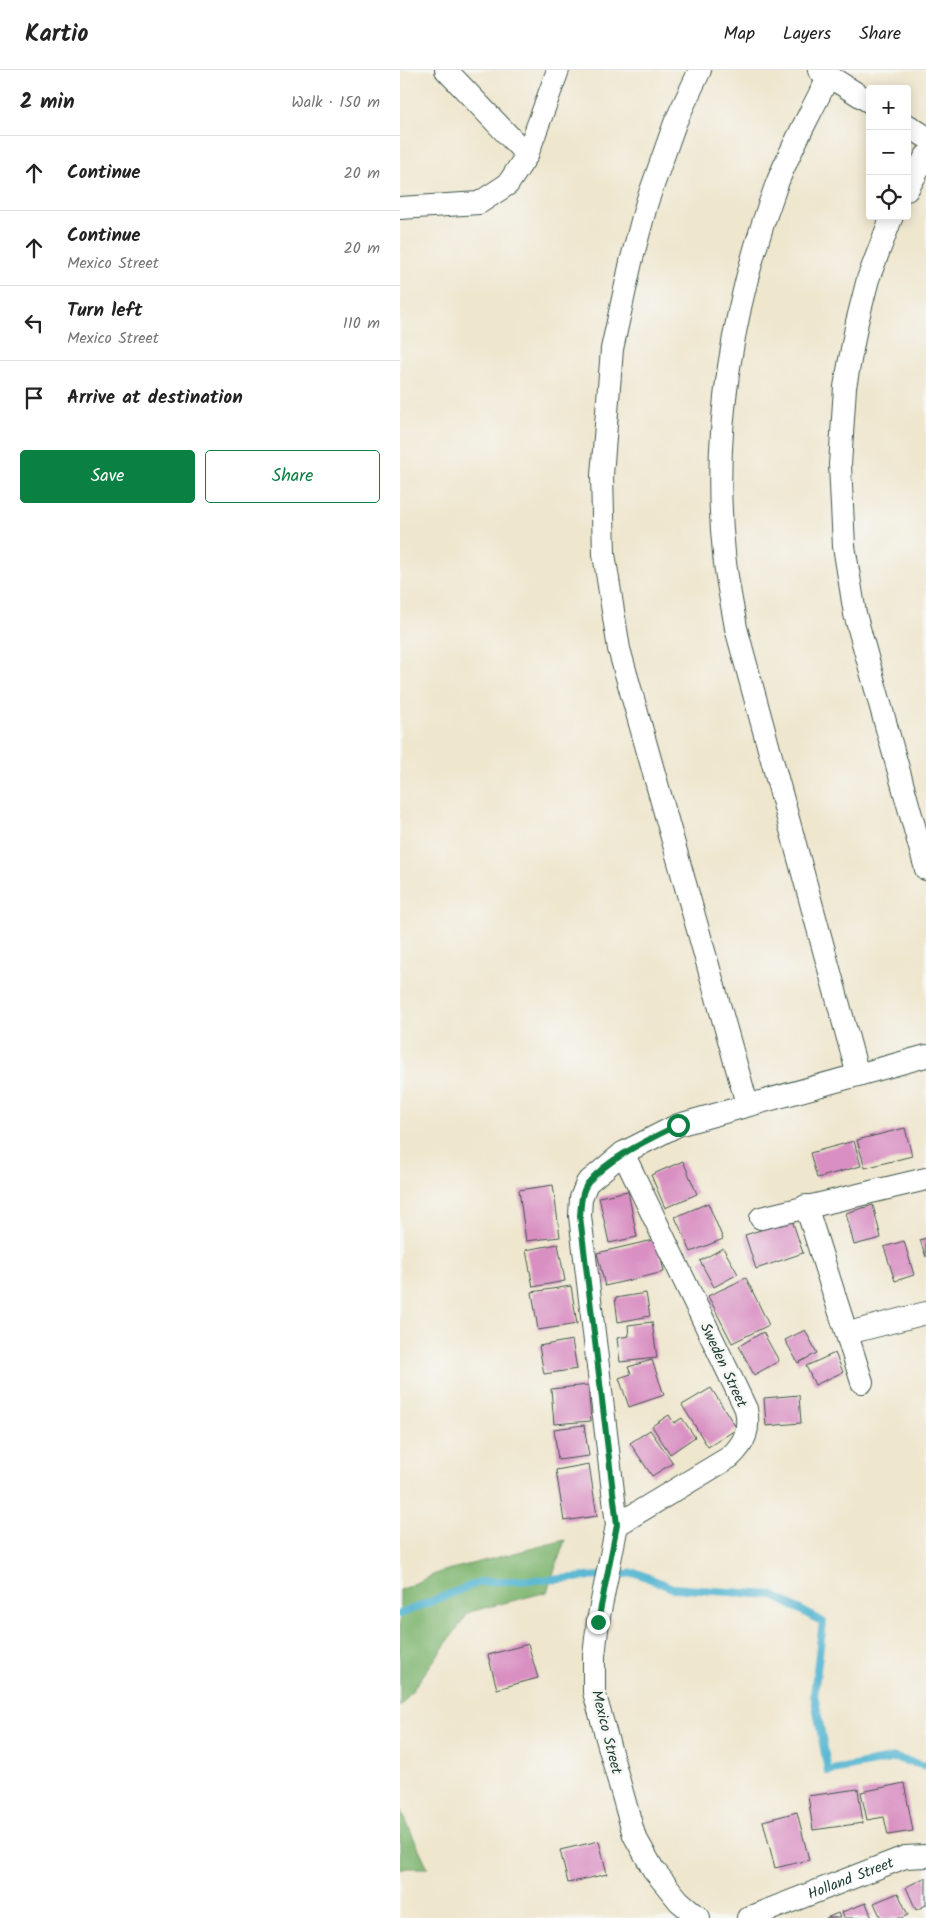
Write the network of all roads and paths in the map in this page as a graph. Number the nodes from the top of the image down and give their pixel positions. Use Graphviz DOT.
graph roads {
  1 [pos="446,70"];
  2 [pos="558,70"];
  3 [pos="700,70"];
  4 [pos="823,74"];
  5 [pos="866,100"];
  6 [pos="911,128"];
  7 [pos="926,137"];
  8 [pos="526,155"];
  9 [pos="926,156"];
  10 [pos="911,183"];
  11 [pos="400,208"];
  12 [pos="890,220"];
  13 [pos="926,869"];
  14 [pos="926,1056"];
  15 [pos="858,1075"];
  16 [pos="746,1104"];
  17 [pos="623,1153"];
  18 [pos="926,1179"];
  19 [pos="806,1206"];
  20 [pos="761,1218"];
  21 [pos="926,1313"];
  22 [pos="848,1333"];
  23 [pos="862,1382"];
  24 [pos="617,1525"];
  25 [pos="926,1856"];
  26 [pos="699,1918"];
  27 [pos="748,1918"];
  1 -- 8 [label="street"];
  2 -- 8 [label="street"];
  3 -- 16 [label="street"];
  4 -- 5 [label="street"];
  4 -- 15 [label="street"];
  6 -- 7 [label="street"];
  8 -- 11 [label="street"];
  9 -- 10 [label="street"];
  12 -- 13 [label="street"];
  14 -- 15 [label="street, Mexico Street"];
  15 -- 16 [label="street, Mexico Street"];
  16 -- 17 [label="street, Mexico Street"];
  17 -- 24 [label="street, Mexico Street"];
  17 -- 24 [label="street, Sweden Street"];
  18 -- 19 [label="street"];
  19 -- 20 [label="street"];
  19 -- 22 [label="street"];
  21 -- 22 [label="street"];
  22 -- 23 [label="street"];
  24 -- 26 [label="street, Mexico Street"];
  25 -- 27 [label="street, Holland Street"];
}
